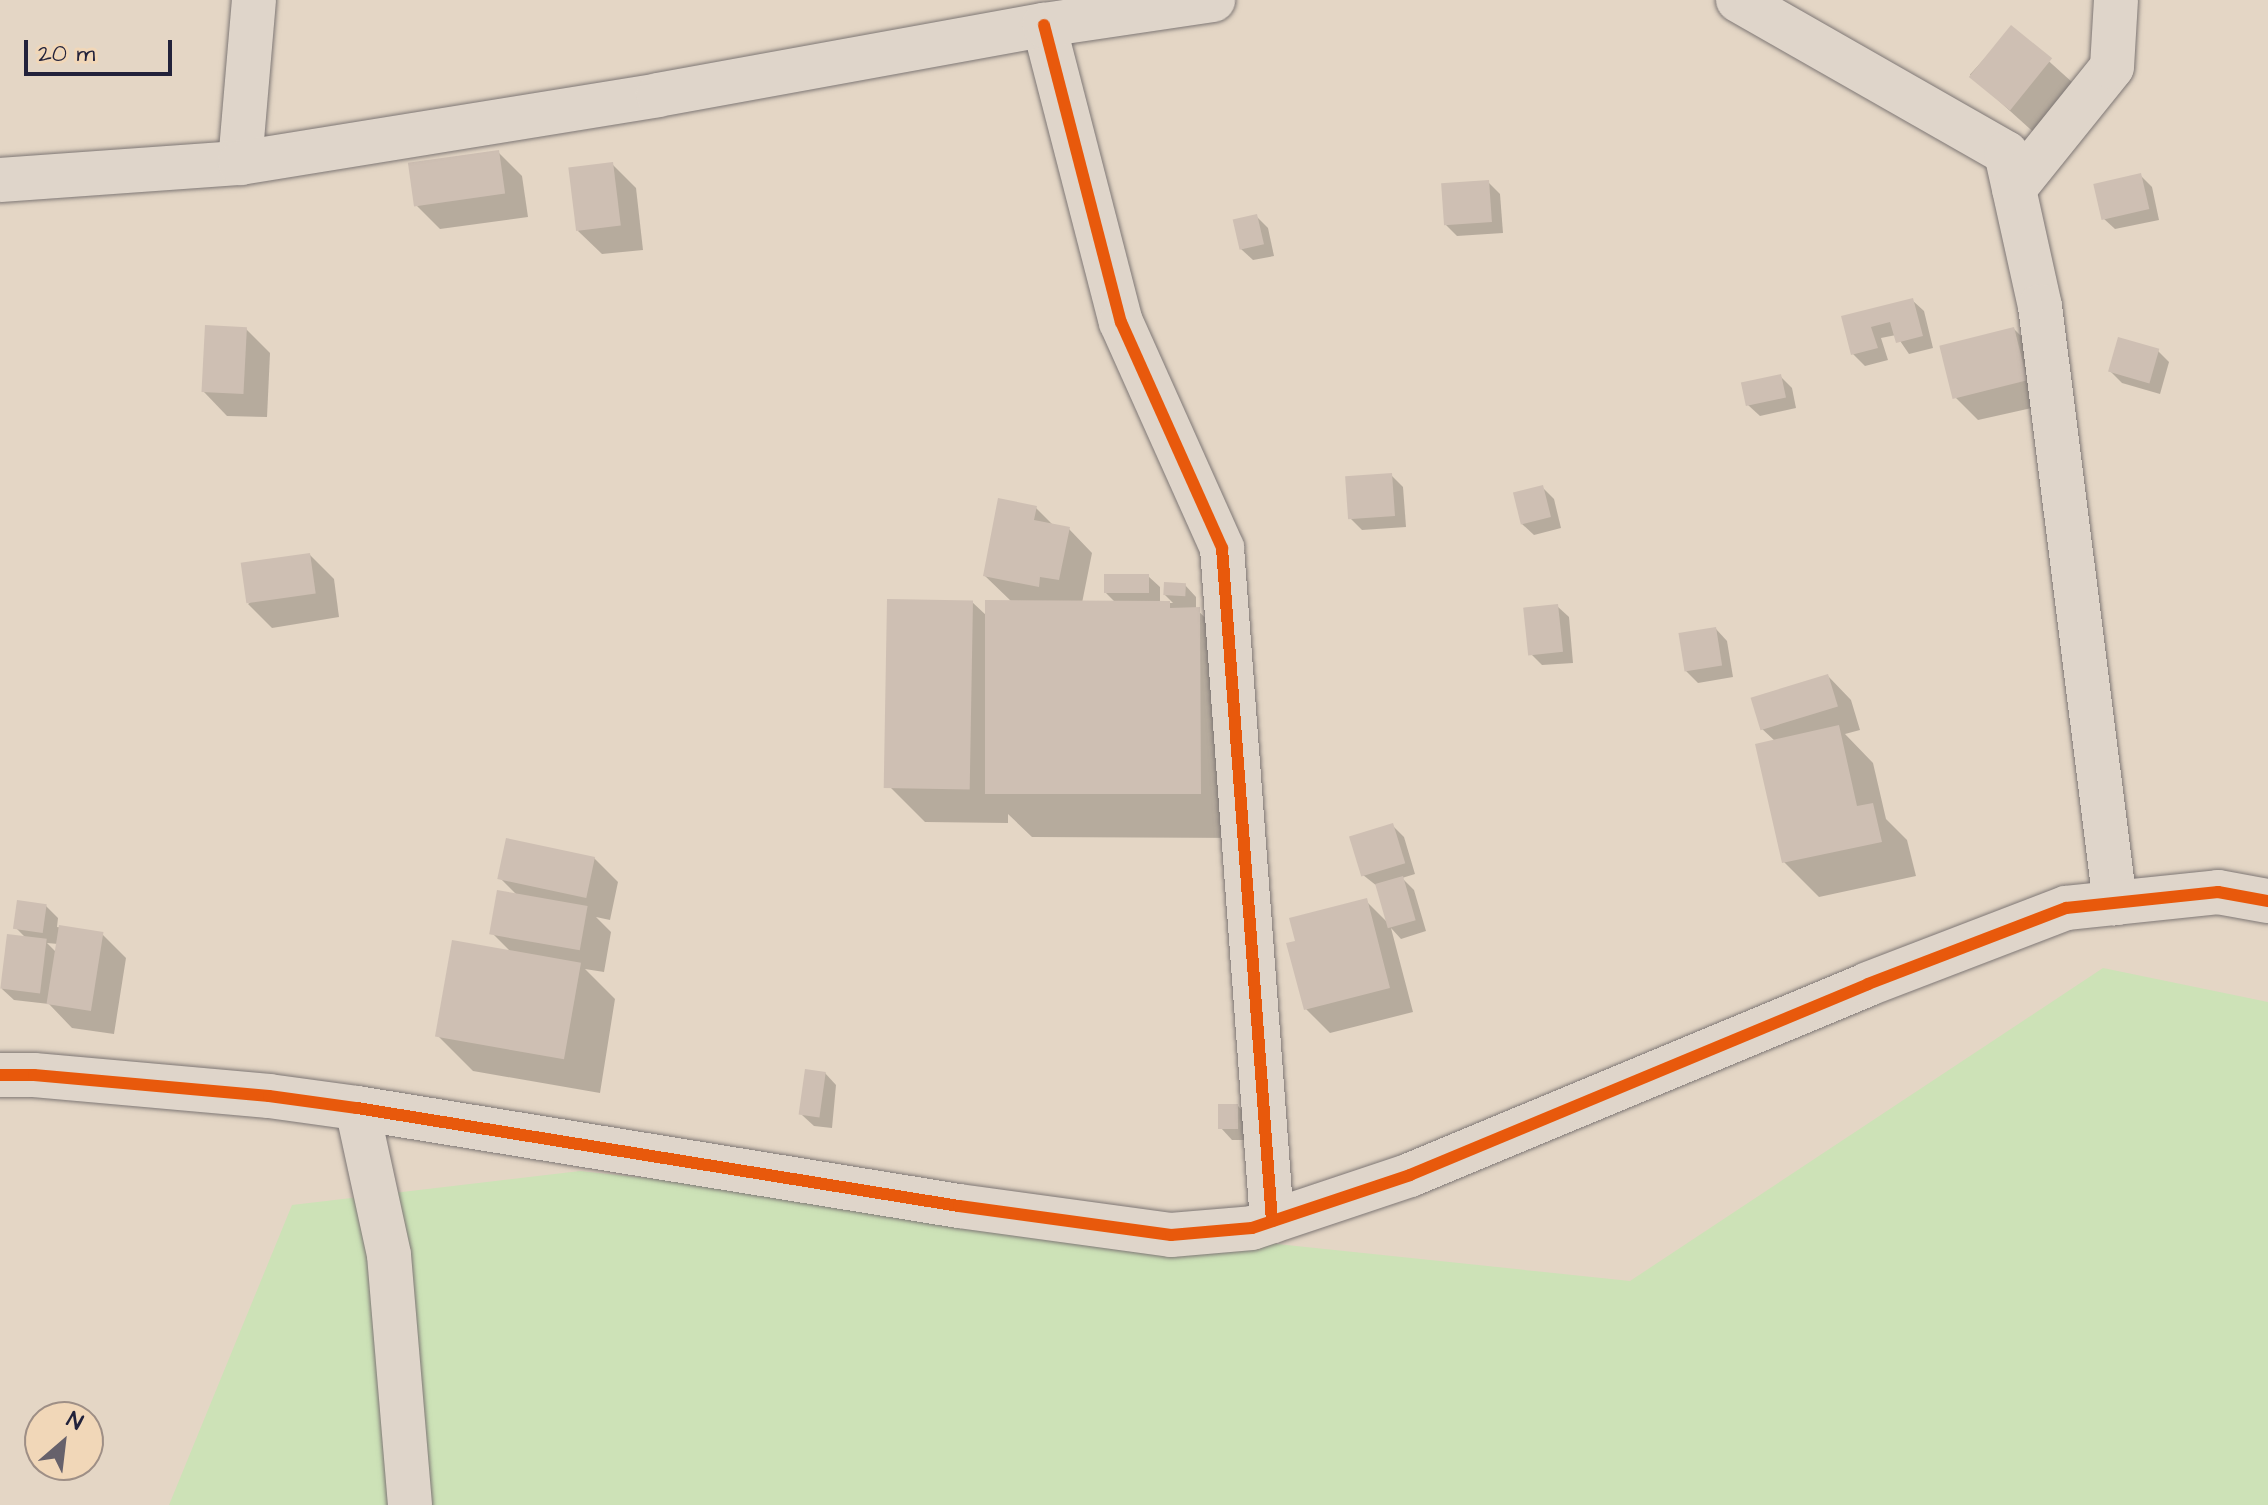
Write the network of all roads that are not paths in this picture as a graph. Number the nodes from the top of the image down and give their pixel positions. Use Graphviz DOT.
graph roads {
  1 [pos="254,0"];
  2 [pos="1213,0"];
  3 [pos="1738,0"];
  4 [pos="2116,0"];
  5 [pos="1044,25"];
  6 [pos="240,163"];
  7 [pos="0,180"];
  8 [pos="2014,189"];
  9 [pos="2268,901"];
  10 [pos="2115,903"];
  11 [pos="0,1075"];
  12 [pos="357,1108"];
  13 [pos="1272,1221"];
  14 [pos="410,1505"];
  1 -- 6 [label="street"];
  2 -- 5 [label="street"];
  3 -- 8 [label="street"];
  4 -- 8 [label="street"];
  5 -- 6 [label="street"];
  5 -- 13 [label="street"];
  6 -- 7 [label="street"];
  8 -- 10 [label="street"];
  9 -- 10 [label="street"];
  10 -- 13 [label="street"];
  11 -- 12 [label="street"];
  12 -- 13 [label="street"];
  12 -- 14 [label="street"];
}
